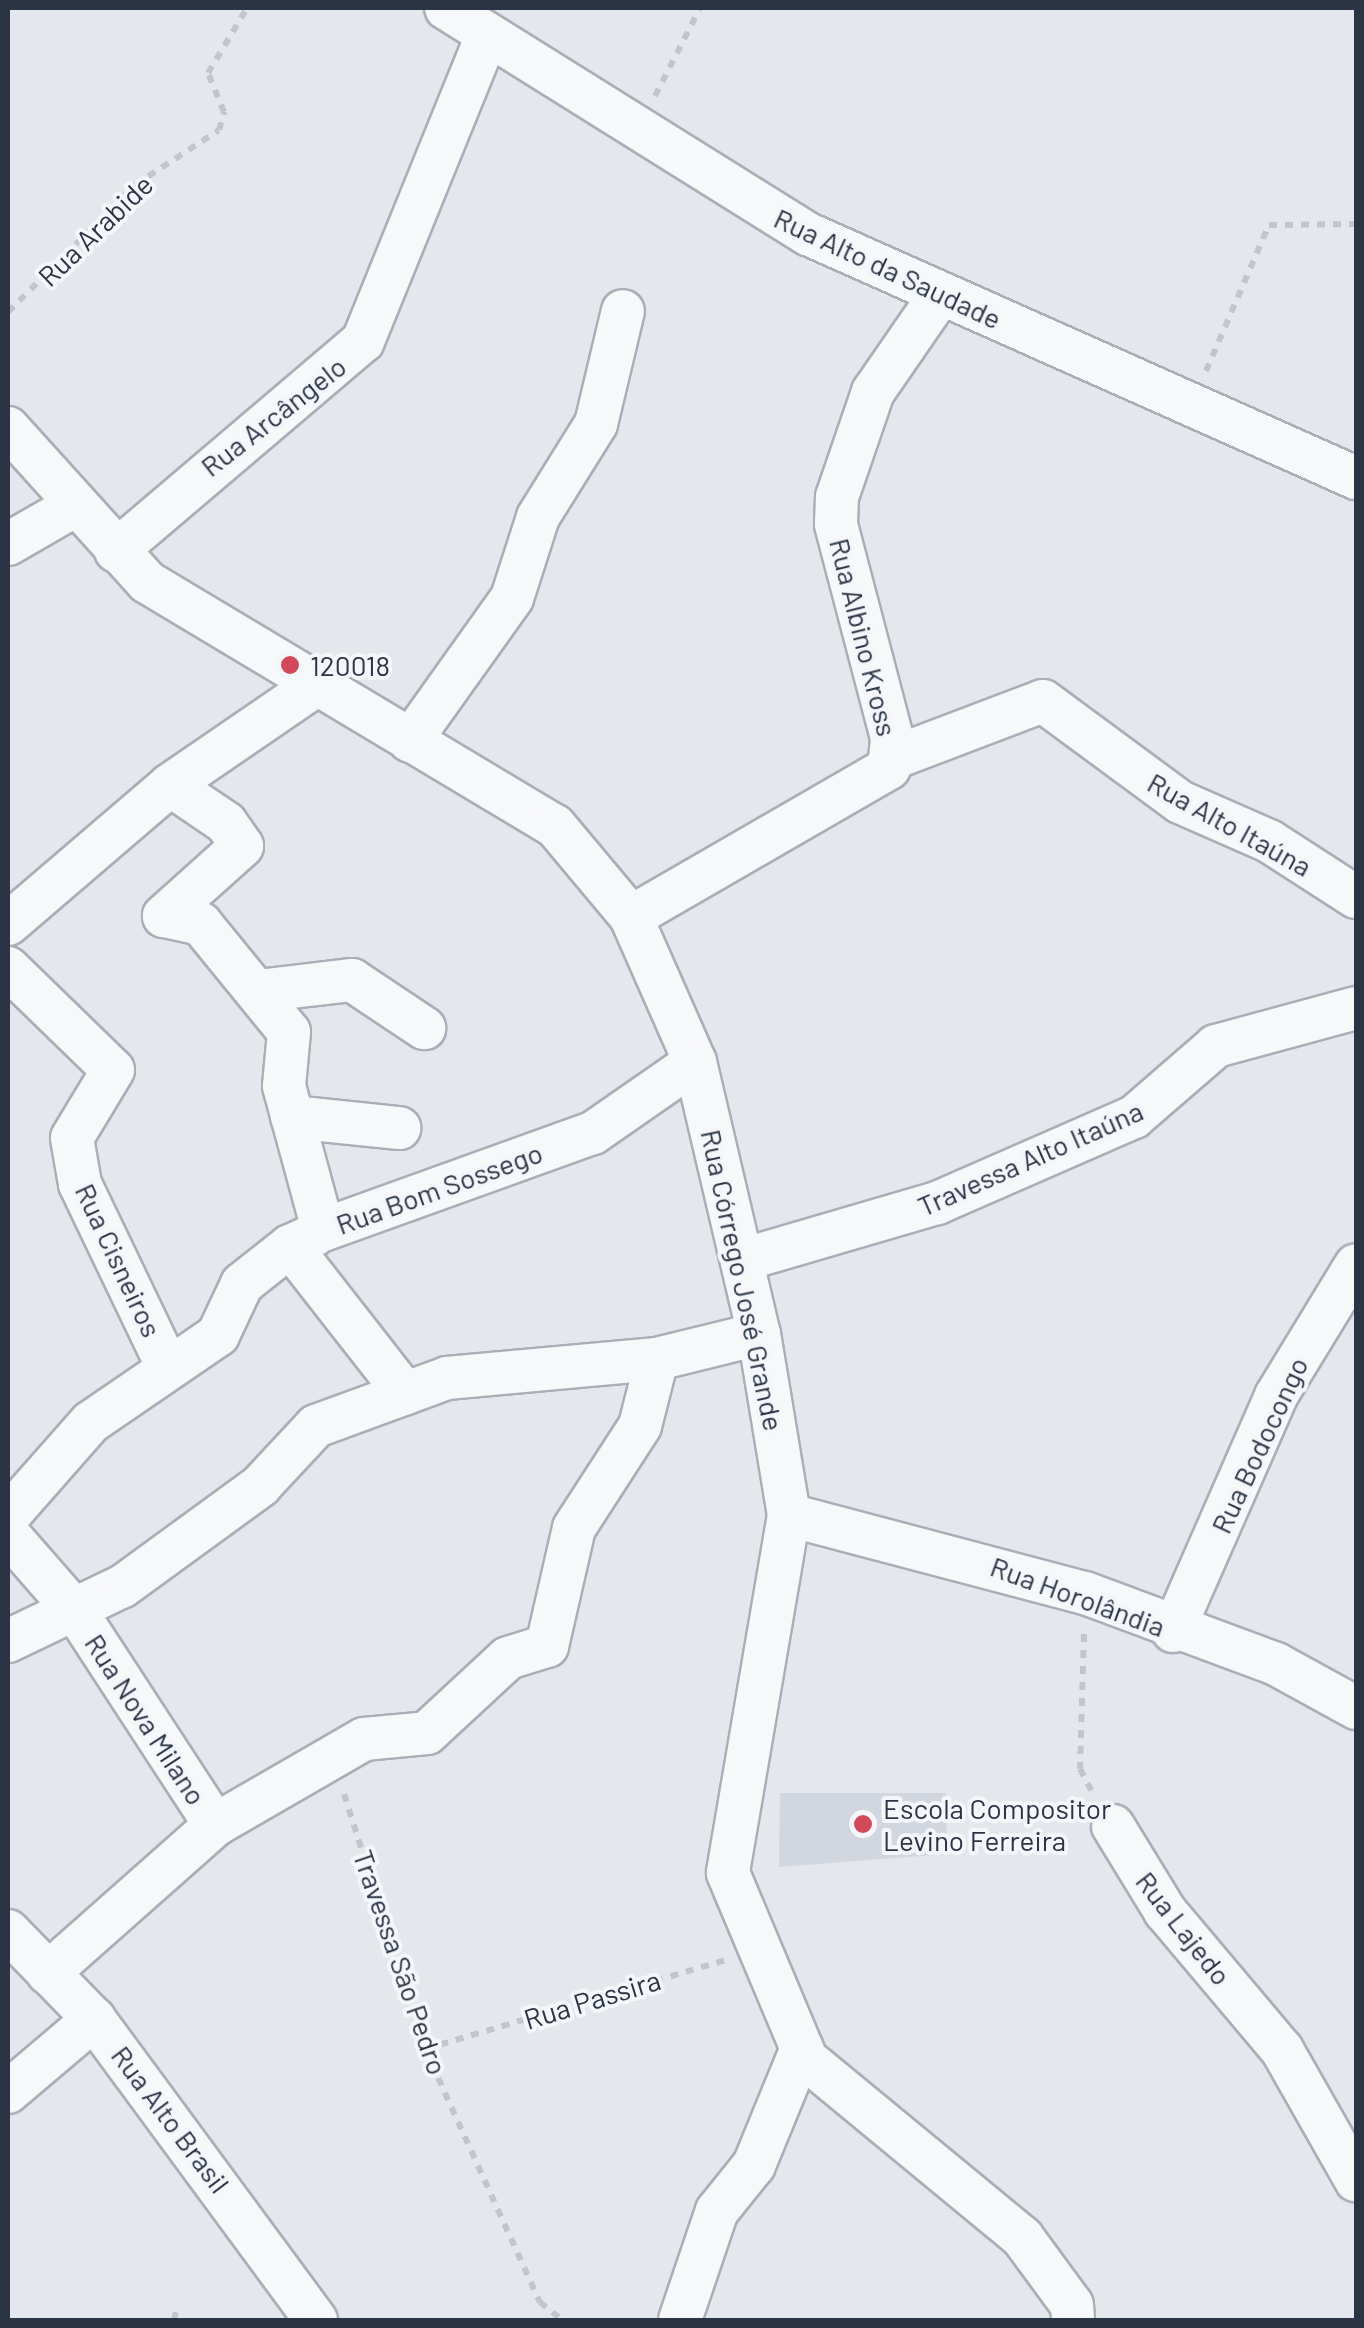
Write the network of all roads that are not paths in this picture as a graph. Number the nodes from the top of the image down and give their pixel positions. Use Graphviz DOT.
graph roads {
  1 [pos="446,8"];
  2 [pos="488,36"];
  3 [pos="940,295"];
  4 [pos="622,311"];
  5 [pos="8,428"];
  6 [pos="1356,478"];
  7 [pos="74,506"];
  8 [pos="8,544"];
  9 [pos="116,552"];
  10 [pos="313,687"];
  11 [pos="410,741"];
  12 [pos="893,758"];
  13 [pos="170,784"];
  14 [pos="1356,897"];
  15 [pos="631,917"];
  16 [pos="8,924"];
  17 [pos="8,968"];
  18 [pos="258,992"];
  19 [pos="1356,1008"];
  20 [pos="424,1028"];
  21 [pos="696,1062"];
  22 [pos="292,1117"];
  23 [pos="399,1128"];
  24 [pos="306,1238"];
  25 [pos="742,1260"];
  26 [pos="1356,1265"];
  27 [pos="760,1334"];
  28 [pos="657,1360"];
  29 [pos="168,1368"];
  30 [pos="405,1393"];
  31 [pos="789,1515"];
  32 [pos="8,1516"];
  33 [pos="8,1534"];
  34 [pos="77,1613"];
  35 [pos="1174,1631"];
  36 [pos="8,1641"];
  37 [pos="1356,1708"];
  38 [pos="215,1825"];
  39 [pos="1113,1826"];
  40 [pos="8,1932"];
  41 [pos="48,1973"];
  42 [pos="94,2019"];
  43 [pos="802,2048"];
  44 [pos="8,2092"];
  45 [pos="1356,2180"];
  46 [pos="316,2320"];
  47 [pos="680,2320"];
  48 [pos="1072,2320"];
  1 -- 2 [label="street, Rua Alto da Saudade"];
  2 -- 3 [label="street, Rua Alto da Saudade"];
  2 -- 9 [label="street, Rua Arcângelo"];
  3 -- 6 [label="street, Rua Alto da Saudade"];
  3 -- 12 [label="street, Rua Albino Kross"];
  4 -- 11 [label="street"];
  5 -- 7 [label="street, Rua Córrego José Grande"];
  7 -- 8 [label="street"];
  7 -- 9 [label="street, Rua Córrego José Grande"];
  9 -- 10 [label="street, Rua Córrego José Grande"];
  10 -- 11 [label="street, Rua Córrego José Grande"];
  10 -- 13 [label="street"];
  11 -- 15 [label="street, Rua Córrego José Grande"];
  12 -- 14 [label="street, Rua Alto Itaúna"];
  12 -- 15 [label="street, Rua Albino Kross"];
  13 -- 16 [label="street"];
  13 -- 18 [label="street, Rua Bom Sossego"];
  15 -- 21 [label="street, Rua Córrego José Grande"];
  17 -- 29 [label="street, Rua Cisneiros"];
  18 -- 20 [label="street"];
  18 -- 22 [label="street, Rua Bom Sossego"];
  19 -- 25 [label="street, Travessa Alto Itaúna"];
  21 -- 24 [label="street, Rua Bom Sossego"];
  21 -- 25 [label="street, Rua Córrego José Grande"];
  22 -- 23 [label="street"];
  22 -- 24 [label="street, Rua Bom Sossego"];
  24 -- 29 [label="street, Rua Bom Sossego"];
  24 -- 30 [label="street"];
  25 -- 27 [label="street, Rua Córrego José Grande"];
  26 -- 35 [label="street, Rua Bodocongo"];
  27 -- 28 [label="street"];
  27 -- 31 [label="street, Rua Córrego José Grande"];
  28 -- 30 [label="street"];
  28 -- 38 [label="street"];
  29 -- 32 [label="street, Rua Bom Sossego"];
  30 -- 34 [label="street"];
  31 -- 35 [label="street, Rua Horolândia"];
  31 -- 43 [label="street, Rua Córrego José Grande"];
  33 -- 34 [label="street, Rua Nova Milano"];
  34 -- 36 [label="street"];
  34 -- 38 [label="street, Rua Nova Milano"];
  35 -- 37 [label="street, Rua Horolândia"];
  38 -- 41 [label="street"];
  39 -- 45 [label="street, Rua Lajedo"];
  40 -- 41 [label="street, Rua Alto Brasil"];
  41 -- 42 [label="street, Rua Alto Brasil"];
  42 -- 44 [label="street"];
  42 -- 46 [label="street, Rua Alto Brasil"];
  43 -- 47 [label="street"];
  43 -- 48 [label="street, Rua Córrego José Grande"];
}
